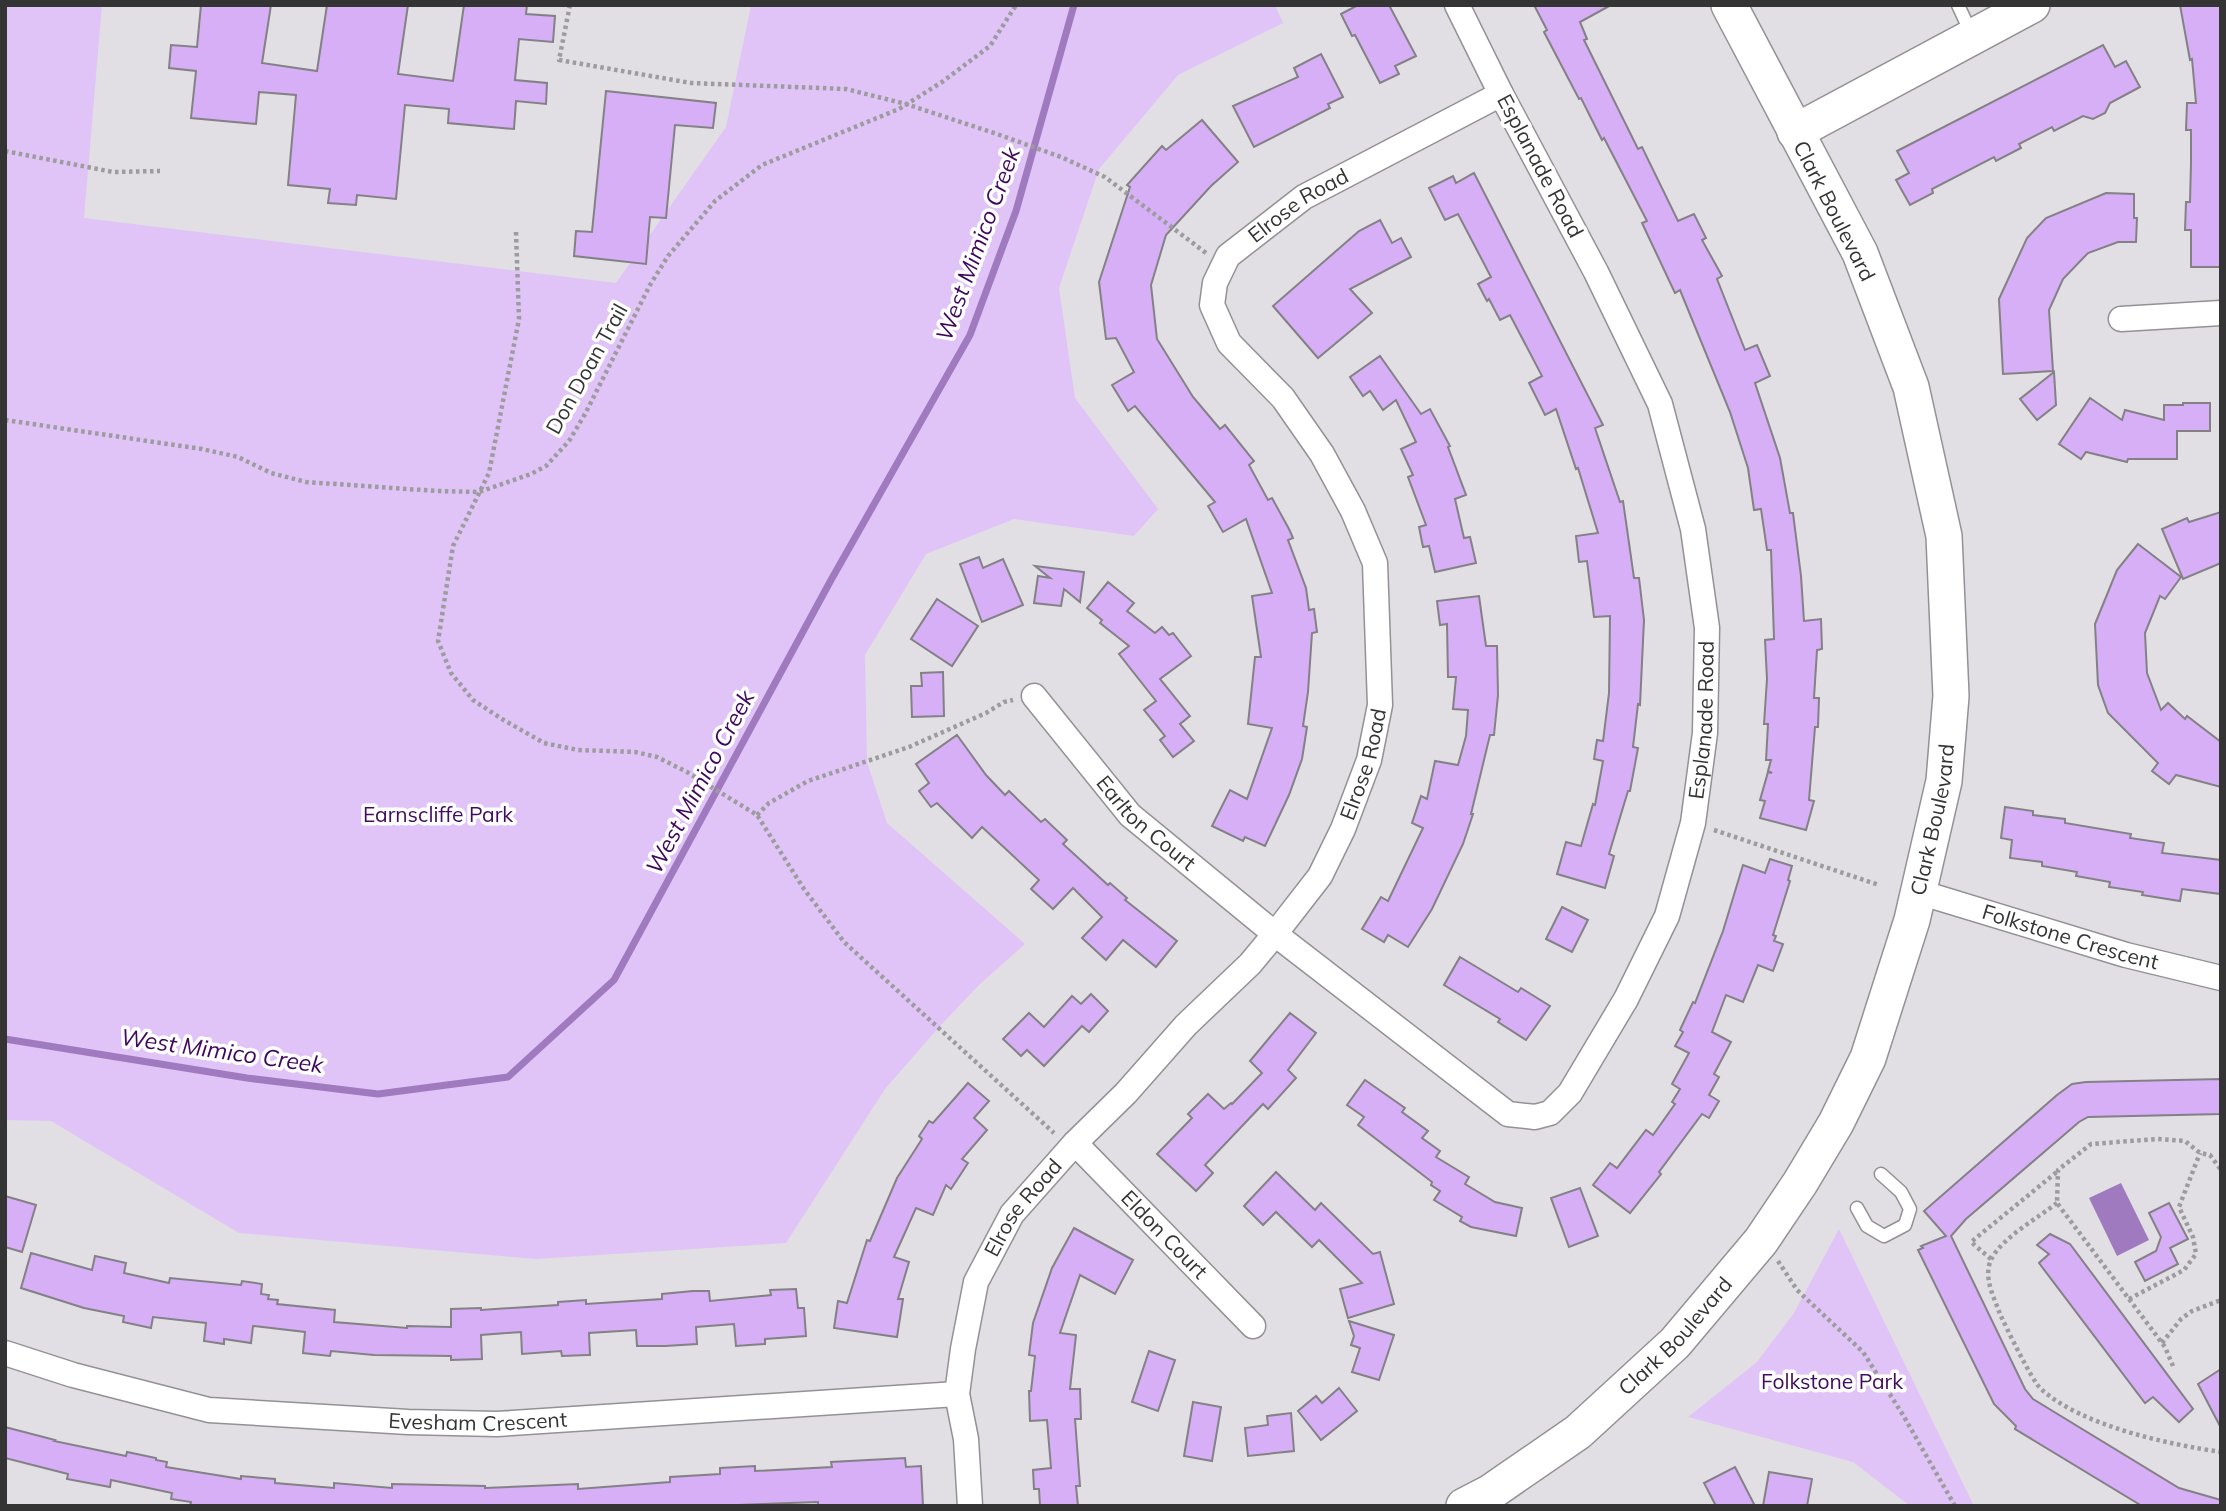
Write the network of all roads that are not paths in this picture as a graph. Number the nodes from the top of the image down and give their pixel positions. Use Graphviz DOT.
graph roads {
  1 [pos="1457,5"];
  2 [pos="1728,5"];
  3 [pos="1958,5"];
  4 [pos="2032,5"];
  5 [pos="1973,38"];
  6 [pos="1501,94"];
  7 [pos="1794,132"];
  8 [pos="2221,313"];
  9 [pos="2121,320"];
  10 [pos="1034,696"];
  11 [pos="1919,892"];
  12 [pos="1275,934"];
  13 [pos="2221,978"];
  14 [pos="1073,1145"];
  15 [pos="1881,1174"];
  16 [pos="1857,1208"];
  17 [pos="1253,1326"];
  18 [pos="5,1353"];
  19 [pos="957,1394"];
  20 [pos="970,1506"];
  21 [pos="1464,1506"];
  1 -- 6 [label="street, Esplanade Road"];
  2 -- 7 [label="street, Clark Boulevard"];
  3 -- 5 [label="lane"];
  4 -- 5 [label="street"];
  5 -- 7 [label="street"];
  6 -- 12 [label="street, Elrose Road"];
  6 -- 12 [label="street, Esplanade Road"];
  7 -- 11 [label="street, Clark Boulevard"];
  8 -- 9 [label="street"];
  10 -- 12 [label="street, Earlton Court"];
  11 -- 13 [label="street, Folkstone Crescent"];
  11 -- 21 [label="street, Clark Boulevard"];
  12 -- 14 [label="street, Elrose Road"];
  14 -- 17 [label="street, Eldon Court"];
  14 -- 19 [label="street, Elrose Road"];
  15 -- 16 [label="lane"];
  18 -- 19 [label="street, Evesham Crescent"];
  19 -- 20 [label="street, Elrose Road"];
}
